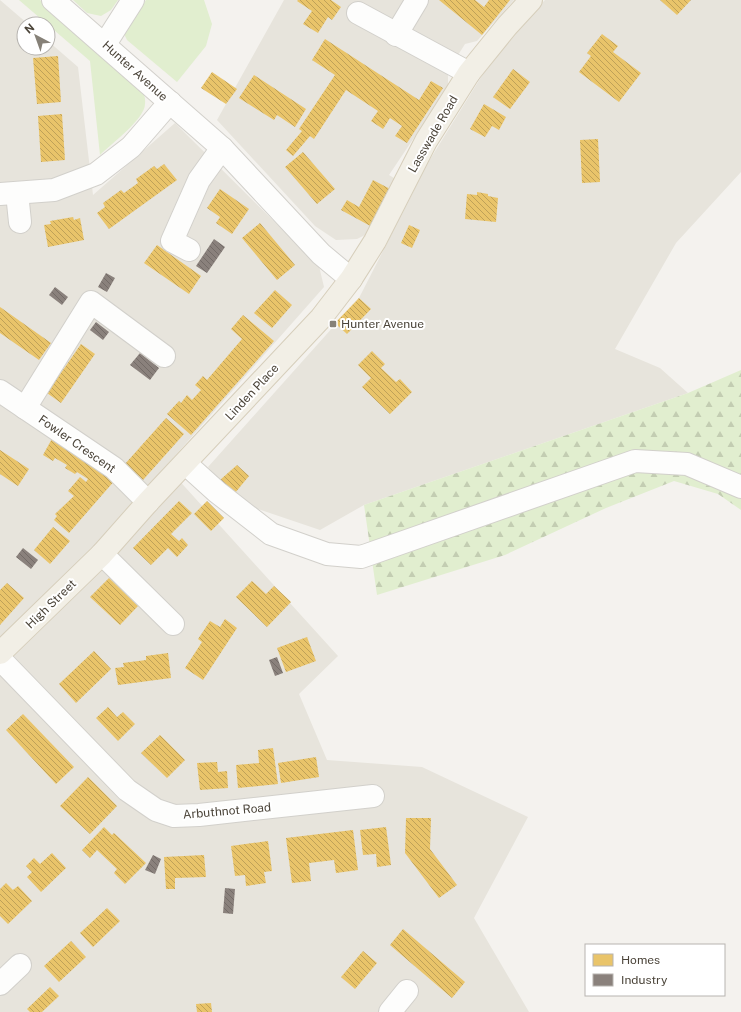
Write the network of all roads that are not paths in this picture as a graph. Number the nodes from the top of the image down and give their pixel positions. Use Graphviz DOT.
graph roads {
  1 [pos="54,0"];
  2 [pos="133,0"];
  3 [pos="417,0"];
  4 [pos="531,0"];
  5 [pos="358,13"];
  6 [pos="396,35"];
  7 [pos="105,44"];
  8 [pos="469,73"];
  9 [pos="170,102"];
  10 [pos="222,148"];
  11 [pos="8,194"];
  12 [pos="20,222"];
  13 [pos="190,250"];
  14 [pos="351,279"];
  15 [pos="164,356"];
  16 [pos="0,391"];
  17 [pos="24,408"];
  18 [pos="186,464"];
  19 [pos="741,487"];
  20 [pos="148,502"];
  21 [pos="102,554"];
  22 [pos="173,624"];
  23 [pos="0,653"];
  24 [pos="0,659"];
  25 [pos="373,796"];
  26 [pos="20,965"];
  27 [pos="0,984"];
  28 [pos="407,991"];
  29 [pos="390,1012"];
  1 -- 7 [label="street, Hunter Avenue"];
  2 -- 7 [label="street"];
  3 -- 6 [label="street"];
  4 -- 8 [label="main road, Lasswade Road"];
  5 -- 6 [label="street"];
  6 -- 8 [label="street"];
  7 -- 9 [label="street, Hunter Avenue"];
  8 -- 14 [label="main road, Lasswade Road"];
  9 -- 10 [label="street, Hunter Avenue"];
  9 -- 11 [label="street"];
  10 -- 13 [label="street"];
  10 -- 14 [label="street, Hunter Avenue"];
  11 -- 12 [label="street"];
  14 -- 18 [label="main road, Linden Place"];
  15 -- 17 [label="street"];
  16 -- 17 [label="street, Fowler Crescent"];
  17 -- 20 [label="street, Fowler Crescent"];
  18 -- 19 [label="street"];
  18 -- 20 [label="main road, Linden Place"];
  20 -- 21 [label="main road, High Street"];
  21 -- 22 [label="street"];
  21 -- 23 [label="main road, High Street"];
  24 -- 25 [label="street, Arbuthnot Road"];
  26 -- 27 [label="street"];
  28 -- 29 [label="street"];
}
